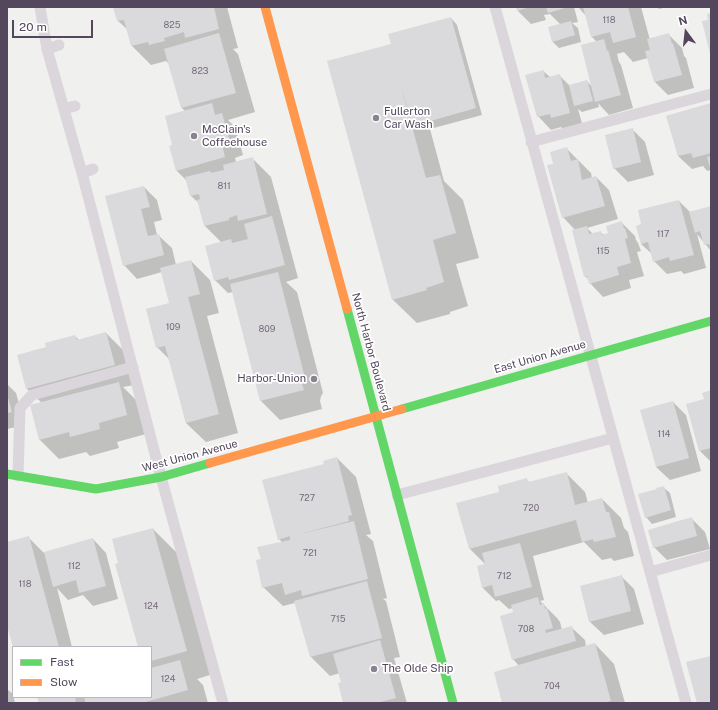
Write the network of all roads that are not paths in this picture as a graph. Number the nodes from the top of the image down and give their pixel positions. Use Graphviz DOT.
graph roads {
  1 [pos="40,7"];
  2 [pos="265,7"];
  3 [pos="495,7"];
  4 [pos="59,45"];
  5 [pos="47,49"];
  6 [pos="711,94"];
  7 [pos="75,106"];
  8 [pos="64,109"];
  9 [pos="531,142"];
  10 [pos="93,169"];
  11 [pos="82,173"];
  12 [pos="711,321"];
  13 [pos="590,356"];
  14 [pos="133,367"];
  15 [pos="376,417"];
  16 [pos="613,438"];
  17 [pos="12,475"];
  18 [pos="162,477"];
  19 [pos="397,495"];
  20 [pos="711,555"];
  21 [pos="650,572"];
  22 [pos="223,703"];
  23 [pos="453,703"];
  24 [pos="686,703"];
  1 -- 5 [label="lane"];
  2 -- 15 [label="main road, North Harbor Boulevard"];
  3 -- 9 [label="lane"];
  4 -- 5 [label="lane"];
  5 -- 8 [label="lane"];
  6 -- 9 [label="lane"];
  7 -- 8 [label="lane"];
  8 -- 11 [label="lane"];
  9 -- 13 [label="lane"];
  10 -- 11 [label="lane"];
  11 -- 14 [label="lane"];
  12 -- 13 [label="main road, East Union Avenue"];
  13 -- 15 [label="main road, East Union Avenue"];
  13 -- 16 [label="lane"];
  14 -- 17 [label="lane"];
  14 -- 18 [label="lane"];
  15 -- 18 [label="main road, West Union Avenue"];
  15 -- 19 [label="main road, North Harbor Boulevard"];
  16 -- 19 [label="lane"];
  16 -- 21 [label="lane"];
  17 -- 18 [label="main road, West Union Avenue"];
  18 -- 22 [label="lane"];
  19 -- 23 [label="main road, North Harbor Boulevard"];
  20 -- 21 [label="lane"];
  21 -- 24 [label="lane"];
}
